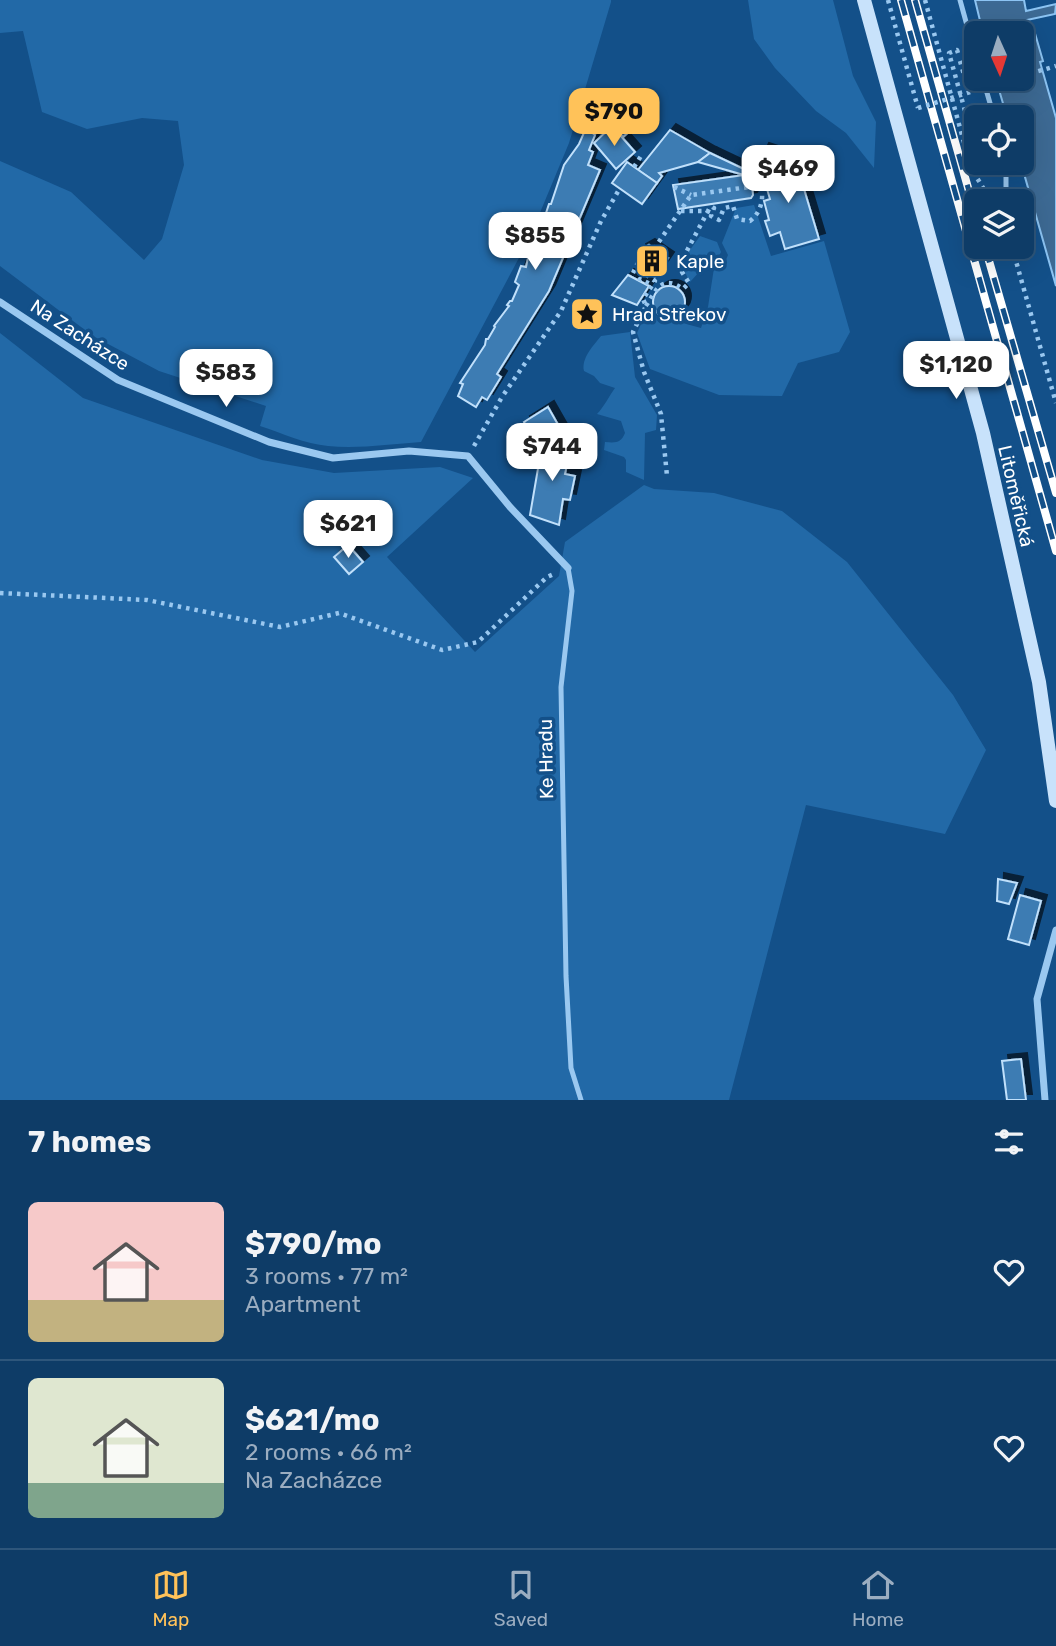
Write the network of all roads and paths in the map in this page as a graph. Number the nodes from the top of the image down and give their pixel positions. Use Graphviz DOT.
graph roads {
  1 [pos="864,0"];
  2 [pos="888,0"];
  3 [pos="925,0"];
  4 [pos="960,0"];
  5 [pos="966,21"];
  6 [pos="1056,66"];
  7 [pos="1034,72"];
  8 [pos="972,91"];
  9 [pos="969,92"];
  10 [pos="964,106"];
  11 [pos="964,145"];
  12 [pos="643,153"];
  13 [pos="634,167"];
  14 [pos="751,168"];
  15 [pos="674,187"];
  16 [pos="749,187"];
  17 [pos="620,188"];
  18 [pos="691,195"];
  19 [pos="713,207"];
  20 [pos="681,211"];
  21 [pos="654,249"];
  22 [pos="1015,259"];
  23 [pos="649,274"];
  24 [pos="642,281"];
  25 [pos="652,285"];
  26 [pos="0,302"];
  27 [pos="646,307"];
  28 [pos="1056,403"];
  29 [pos="468,456"];
  30 [pos="667,476"];
  31 [pos="568,568"];
  32 [pos="0,593"];
  33 [pos="1056,801"];
  34 [pos="1056,930"];
  35 [pos="581,1100"];
  36 [pos="1045,1100"];
  1 -- 33 [label="main road, Litoměřická"];
  2 -- 9 [label="path, bridge"];
  3 -- 11 [label="path"];
  4 -- 5 [label="lane"];
  6 -- 7 [label="path"];
  8 -- 9 [label="path, bridge"];
  9 -- 10 [label="path"];
  12 -- 13 [label="path"];
  14 -- 19 [label="path"];
  15 -- 18 [label="path"];
  16 -- 18 [label="path"];
  17 -- 29 [label="path"];
  18 -- 20 [label="path"];
  19 -- 20 [label="path"];
  19 -- 27 [label="path"];
  20 -- 21 [label="path"];
  22 -- 28 [label="path"];
  23 -- 24 [label="path"];
  24 -- 25 [label="path"];
  24 -- 25 [label="path"];
  25 -- 27 [label="path"];
  26 -- 29 [label="street, Na Zacházce"];
  27 -- 30 [label="path"];
  29 -- 31 [label="street"];
  31 -- 32 [label="path"];
  31 -- 35 [label="lane, Ke Hradu"];
  34 -- 36 [label="street"];
}
